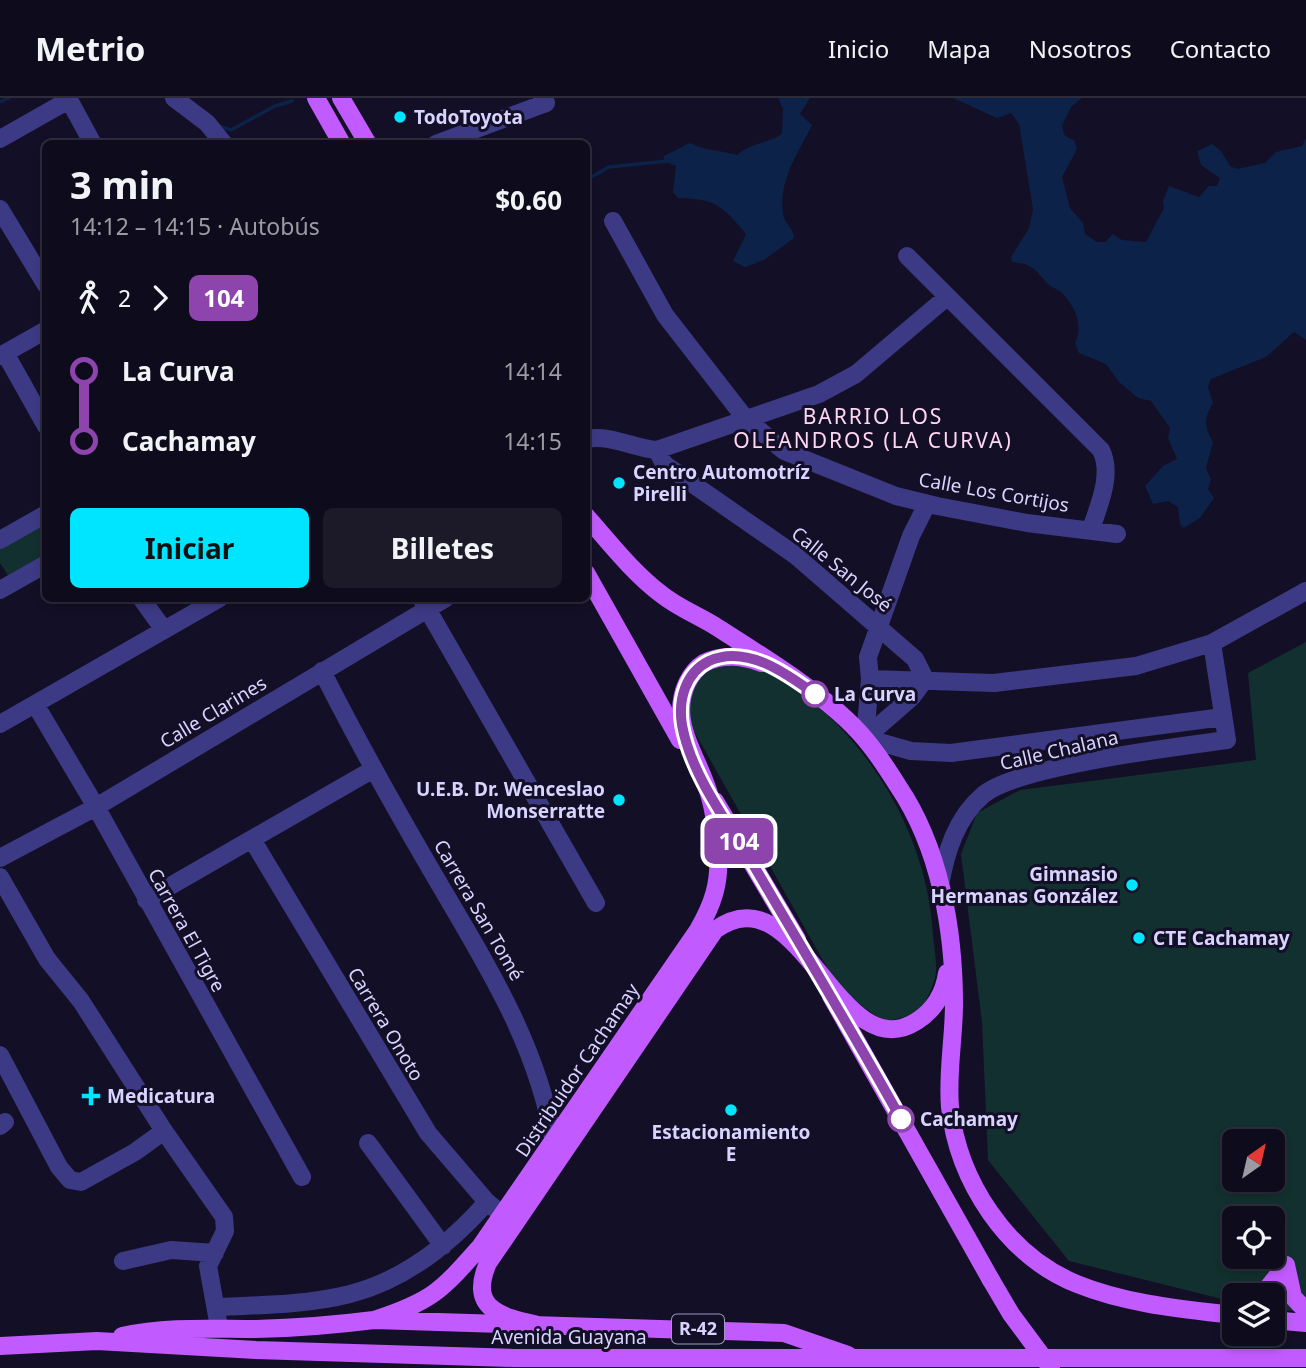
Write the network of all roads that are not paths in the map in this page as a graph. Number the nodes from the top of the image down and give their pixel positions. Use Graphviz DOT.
graph roads {
  1 [pos="173,98"];
  2 [pos="316,98"];
  3 [pos="341,98"];
  4 [pos="68,99"];
  5 [pos="544,100"];
  6 [pos="0,139"];
  7 [pos="91,140"];
  8 [pos="221,140"];
  9 [pos="340,140"];
  10 [pos="366,140"];
  11 [pos="446,140"];
  12 [pos="0,209"];
  13 [pos="613,221"];
  14 [pos="907,256"];
  15 [pos="42,278"];
  16 [pos="947,297"];
  17 [pos="42,332"];
  18 [pos="3,355"];
  19 [pos="745,418"];
  20 [pos="42,419"];
  21 [pos="590,438"];
  22 [pos="657,450"];
  23 [pos="927,504"];
  24 [pos="42,515"];
  25 [pos="590,520"];
  26 [pos="1091,529"];
  27 [pos="1117,534"];
  28 [pos="0,540"];
  29 [pos="42,567"];
  30 [pos="590,580"];
  31 [pos="3,582"];
  32 [pos="1306,591"];
  33 [pos="144,602"];
  34 [pos="213,602"];
  35 [pos="424,604"];
  36 [pos="879,626"];
  37 [pos="163,630"];
  38 [pos="1212,643"];
  39 [pos="322,671"];
  40 [pos="782,671"];
  41 [pos="870,679"];
  42 [pos="925,680"];
  43 [pos="34,704"];
  44 [pos="1223,717"];
  45 [pos="0,723"];
  46 [pos="864,738"];
  47 [pos="372,770"];
  48 [pos="707,786"];
  49 [pos="96,807"];
  50 [pos="253,841"];
  51 [pos="0,858"];
  52 [pos="0,877"];
  53 [pos="940,886"];
  54 [pos="146,900"];
  55 [pos="596,902"];
  56 [pos="951,953"];
  57 [pos="807,958"];
  58 [pos="0,1055"];
  59 [pos="164,1131"];
  60 [pos="368,1143"];
  61 [pos="554,1143"];
  62 [pos="302,1177"];
  63 [pos="487,1202"];
  64 [pos="503,1214"];
  65 [pos="443,1246"];
  66 [pos="215,1253"];
  67 [pos="124,1261"];
  68 [pos="1272,1283"];
  69 [pos="216,1307"];
  70 [pos="1306,1311"];
  71 [pos="1222,1313"];
  72 [pos="374,1320"];
  73 [pos="1285,1321"];
  74 [pos="1306,1323"];
  75 [pos="538,1325"];
  76 [pos="219,1327"];
  77 [pos="97,1340"];
  78 [pos="0,1346"];
  79 [pos="854,1358"];
  80 [pos="1306,1358"];
  81 [pos="1051,1368"];
  1 -- 8 [label="street"];
  2 -- 9 [label="main road"];
  3 -- 10 [label="main road"];
  4 -- 6 [label="street"];
  4 -- 7 [label="street"];
  5 -- 11 [label="street"];
  12 -- 15 [label="street"];
  13 -- 19 [label="street, Calle Los Cortijos"];
  14 -- 16 [label="street"];
  16 -- 19 [label="street"];
  16 -- 26 [label="street"];
  17 -- 18 [label="street"];
  18 -- 20 [label="street"];
  19 -- 22 [label="street"];
  19 -- 23 [label="street, Calle Los Cortijos"];
  21 -- 22 [label="street"];
  22 -- 36 [label="street, Calle San José"];
  23 -- 26 [label="street, Calle Los Cortijos"];
  23 -- 36 [label="street"];
  24 -- 28 [label="street"];
  25 -- 40 [label="main road"];
  26 -- 27 [label="street, Calle Los Cortijos"];
  29 -- 31 [label="street"];
  30 -- 48 [label="main road"];
  32 -- 38 [label="street"];
  33 -- 37 [label="street"];
  34 -- 37 [label="street"];
  35 -- 39 [label="street, Calle Clarines"];
  35 -- 55 [label="street"];
  36 -- 41 [label="street"];
  36 -- 42 [label="street, Calle San José"];
  37 -- 43 [label="street"];
  38 -- 42 [label="street"];
  38 -- 44 [label="street, Calle Chalana"];
  39 -- 47 [label="street, Carrera San Tomé"];
  39 -- 49 [label="street, Calle Clarines"];
  40 -- 46 [label="main road"];
  40 -- 48 [label="main road"];
  41 -- 42 [label="street"];
  41 -- 46 [label="street"];
  42 -- 46 [label="street"];
  43 -- 45 [label="street"];
  43 -- 49 [label="street, Carrera El Tigre"];
  44 -- 46 [label="street, Calle Chalana"];
  44 -- 53 [label="street, Calle Chalana"];
  46 -- 53 [label="main road"];
  47 -- 50 [label="street"];
  47 -- 61 [label="street, Carrera San Tomé"];
  48 -- 57 [label="main road"];
  48 -- 61 [label="main road, Distribuidor Cachamay"];
  49 -- 51 [label="street, Calle Clarines"];
  49 -- 54 [label="street, Carrera El Tigre"];
  50 -- 54 [label="street"];
  50 -- 63 [label="street, Carrera Onoto"];
  52 -- 59 [label="street"];
  53 -- 56 [label="main road"];
  54 -- 62 [label="street, Carrera El Tigre"];
  56 -- 57 [label="main road"];
  56 -- 71 [label="main road"];
  57 -- 75 [label="main road, Distribuidor Cachamay"];
  57 -- 81 [label="main road, bridge"];
  58 -- 59 [label="street"];
  59 -- 66 [label="street"];
  60 -- 65 [label="street"];
  61 -- 64 [label="main road, Distribuidor Cachamay"];
  63 -- 64 [label="street, Carrera Onoto"];
  63 -- 65 [label="street"];
  64 -- 72 [label="main road, Distribuidor Cachamay"];
  65 -- 69 [label="street"];
  66 -- 67 [label="street"];
  66 -- 69 [label="street"];
  68 -- 70 [label="main road"];
  69 -- 76 [label="street"];
  72 -- 75 [label="main road, Distribuidor Cachamay / R-42"];
  72 -- 76 [label="main road, Distribuidor Cachamay / R-42"];
  73 -- 74 [label="main road"];
  75 -- 79 [label="main road, Distribuidor Cachamay / R-42"];
  76 -- 77 [label="main road, Distribuidor Cachamay / R-42"];
  77 -- 78 [label="main road, Avenida Guayana / R-42"];
  77 -- 79 [label="main road, Avenida Guayana / R-42"];
  79 -- 80 [label="main road, Avenida Guayana / R-42"];
}
